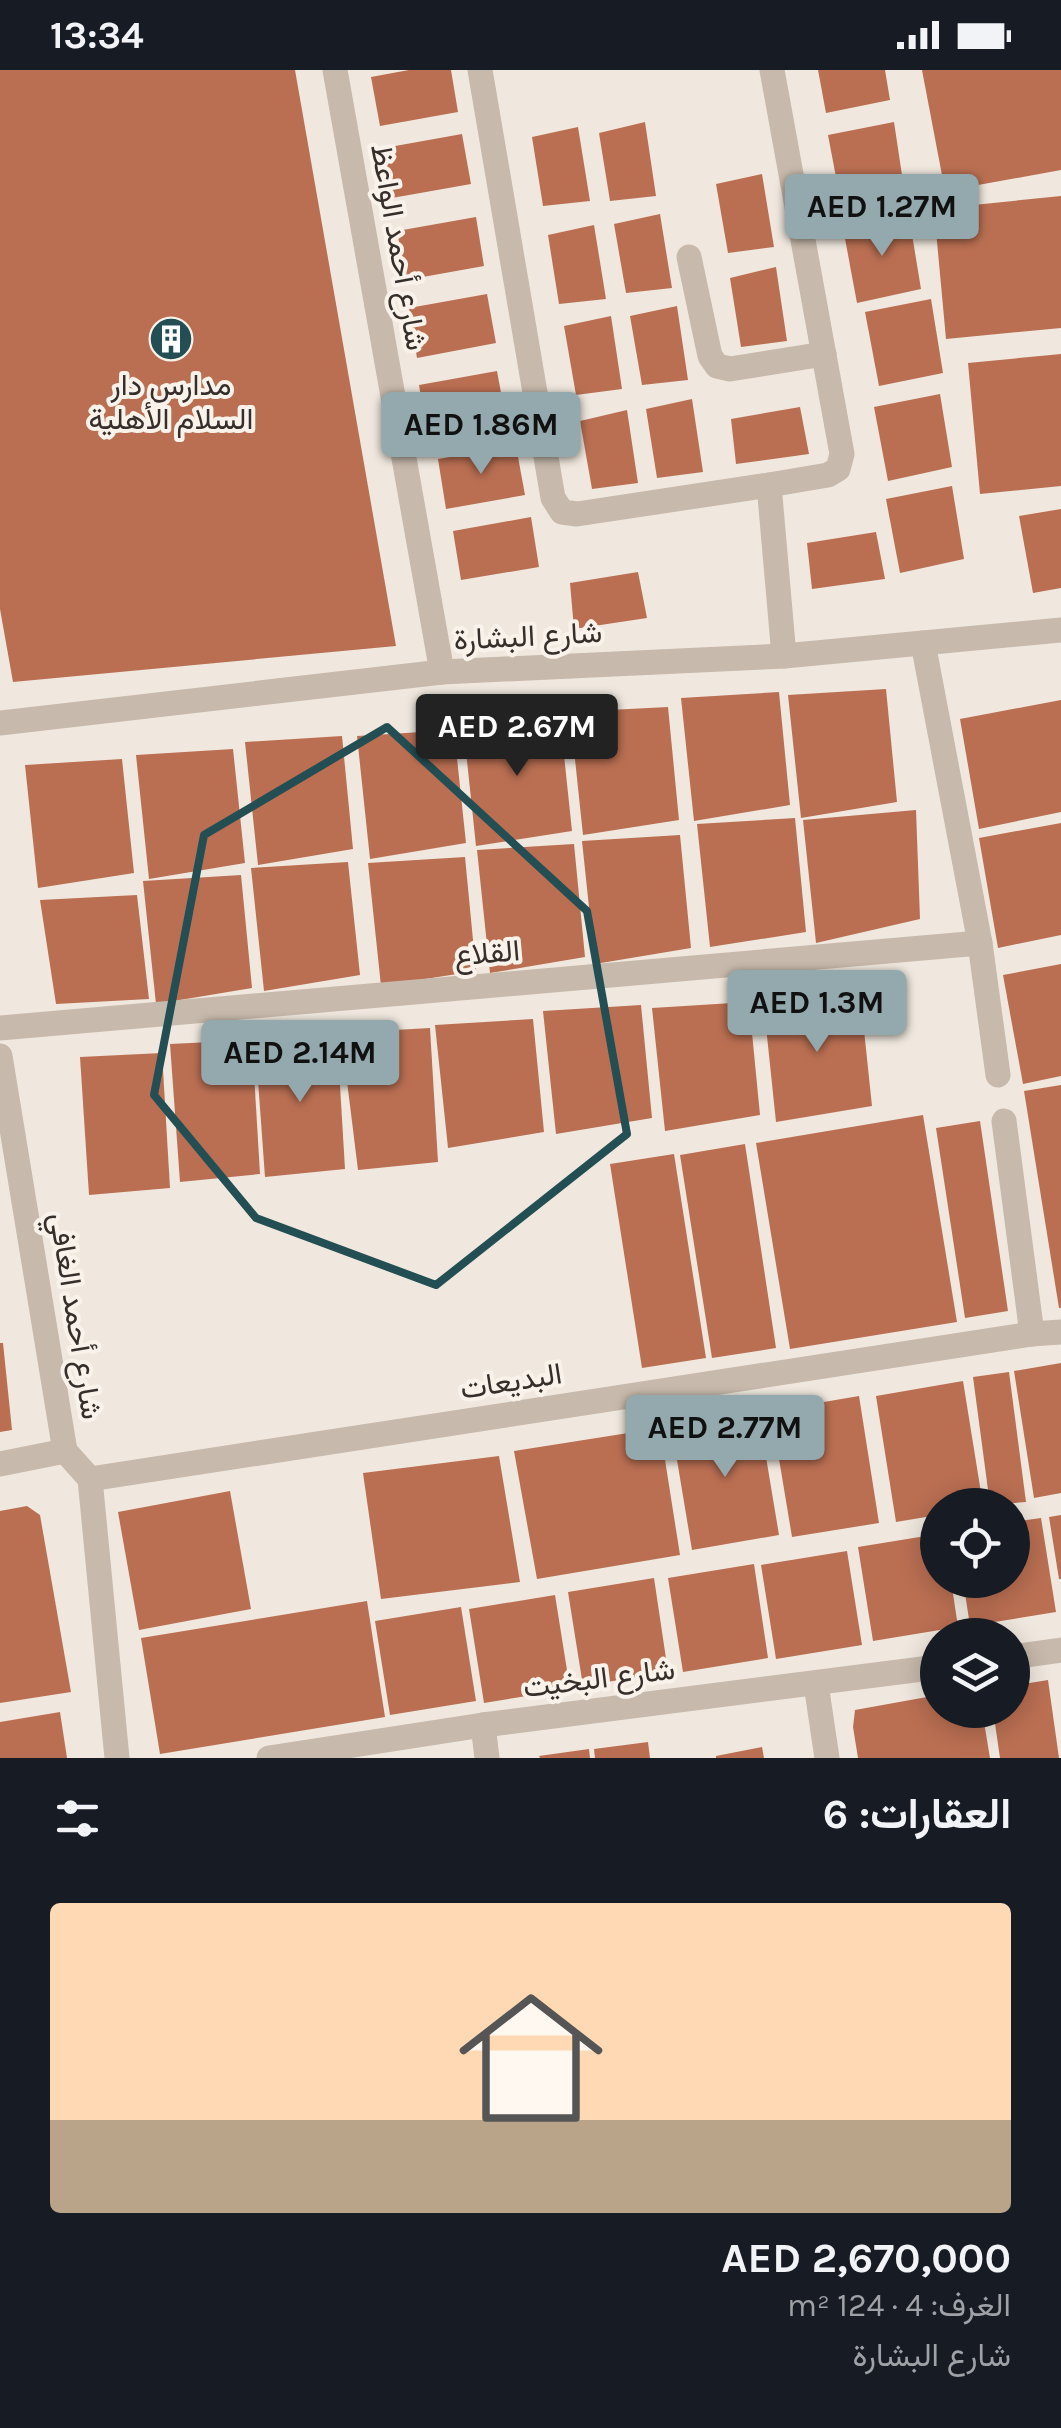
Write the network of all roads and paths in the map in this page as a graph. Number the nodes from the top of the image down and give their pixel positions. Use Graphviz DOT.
graph roads {
  1 [pos="335,70"];
  2 [pos="480,70"];
  3 [pos="772,70"];
  4 [pos="689,256"];
  5 [pos="824,354"];
  6 [pos="769,485"];
  7 [pos="1061,630"];
  8 [pos="923,643"];
  9 [pos="784,656"];
  10 [pos="442,672"];
  11 [pos="0,723"];
  12 [pos="980,944"];
  13 [pos="0,1028"];
  14 [pos="0,1056"];
  15 [pos="998,1075"];
  16 [pos="1004,1121"];
  17 [pos="1061,1332"];
  18 [pos="1032,1334"];
  19 [pos="65,1450"];
  20 [pos="0,1464"];
  21 [pos="90,1479"];
  22 [pos="1061,1650"];
  23 [pos="1030,1654"];
  24 [pos="920,1670"];
  25 [pos="816,1684"];
  26 [pos="483,1726"];
  27 [pos="118,1758"];
  28 [pos="268,1758"];
  29 [pos="488,1758"];
  30 [pos="827,1758"];
  1 -- 10 [label="street, شارع أحمد الواعظ"];
  2 -- 6 [label="street"];
  3 -- 5 [label="street"];
  4 -- 5 [label="street"];
  5 -- 6 [label="street"];
  6 -- 9 [label="street"];
  7 -- 8 [label="street, شارع البشارة"];
  8 -- 9 [label="street, شارع البشارة"];
  8 -- 12 [label="street"];
  9 -- 10 [label="street, شارع البشارة"];
  10 -- 11 [label="street, شارع البشارة"];
  12 -- 13 [label="street, القلاع"];
  12 -- 15 [label="street"];
  14 -- 19 [label="street, شارع أحمد الغافي"];
  16 -- 18 [label="street"];
  17 -- 18 [label="street, البديعات"];
  18 -- 21 [label="street, البديعات"];
  19 -- 20 [label="street"];
  19 -- 21 [label="street, شارع أحمد الغافي"];
  21 -- 27 [label="street"];
  22 -- 23 [label="street"];
  24 -- 25 [label="street, شارع البخيت"];
  25 -- 26 [label="street, شارع البخيت"];
  25 -- 30 [label="street"];
  26 -- 28 [label="street, شارع البخيت"];
  26 -- 29 [label="street"];
}
